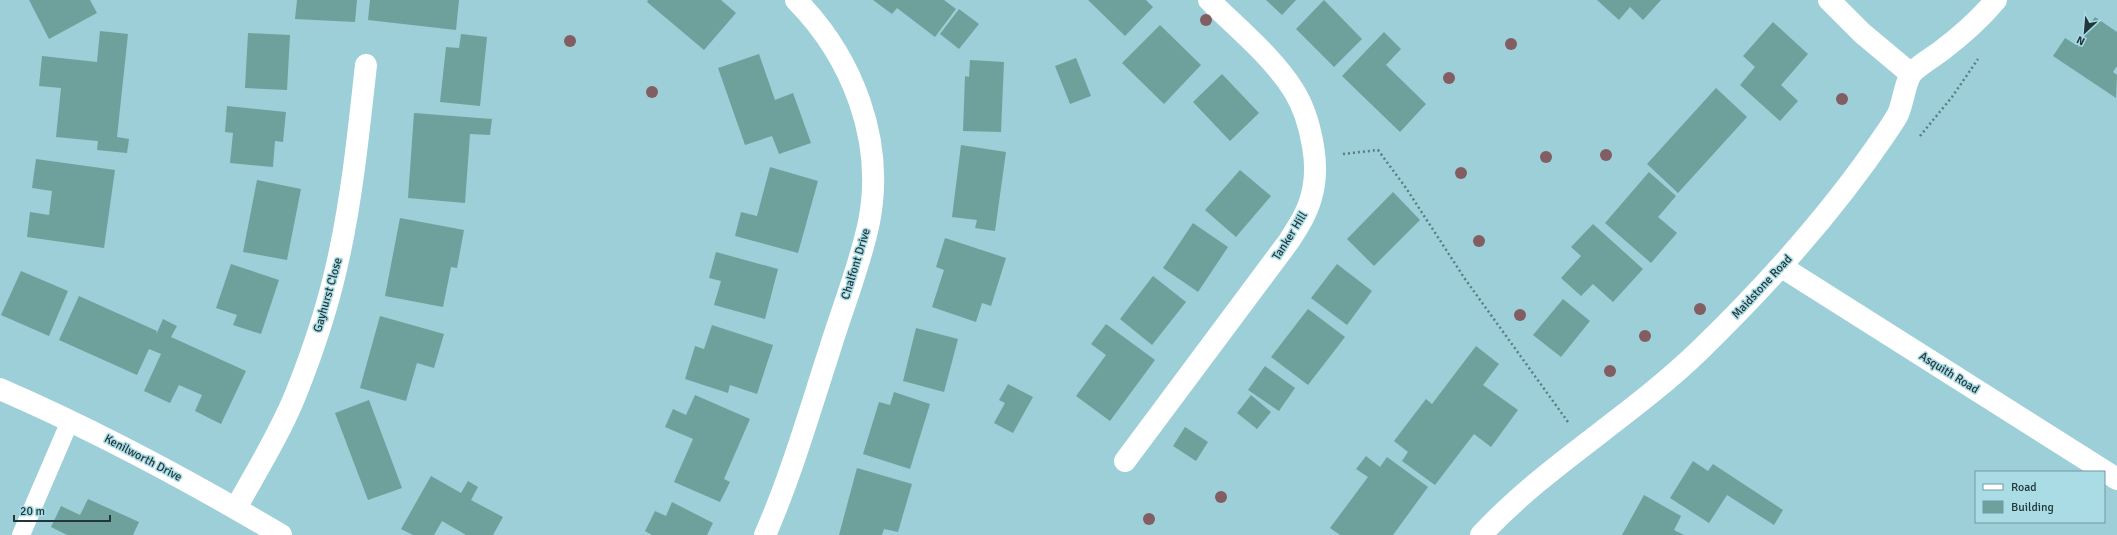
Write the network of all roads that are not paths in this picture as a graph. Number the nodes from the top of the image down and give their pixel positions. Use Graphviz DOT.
graph roads {
  1 [pos="796,0"];
  2 [pos="1209,0"];
  3 [pos="1829,0"];
  4 [pos="1996,0"];
  5 [pos="366,65"];
  6 [pos="1911,74"];
  7 [pos="1782,267"];
  8 [pos="0,389"];
  9 [pos="70,420"];
  10 [pos="1126,461"];
  11 [pos="2104,471"];
  12 [pos="2105,471"];
  13 [pos="2117,479"];
  14 [pos="236,508"];
  15 [pos="21,535"];
  16 [pos="281,535"];
  17 [pos="765,535"];
  18 [pos="1481,535"];
  1 -- 17 [label="street, Chalfont Drive"];
  2 -- 10 [label="street, Tanker Hill"];
  3 -- 6 [label="street"];
  4 -- 6 [label="street"];
  5 -- 14 [label="street, Gayhurst Close"];
  6 -- 7 [label="street, Maidstone Road"];
  7 -- 11 [label="street, Asquith Road"];
  7 -- 18 [label="street, Maidstone Road"];
  8 -- 9 [label="street, Kenilworth Drive"];
  9 -- 14 [label="street, Kenilworth Drive"];
  9 -- 15 [label="lane"];
  12 -- 13 [label="street, Asquith Road"];
  14 -- 16 [label="street, Kenilworth Drive"];
}
